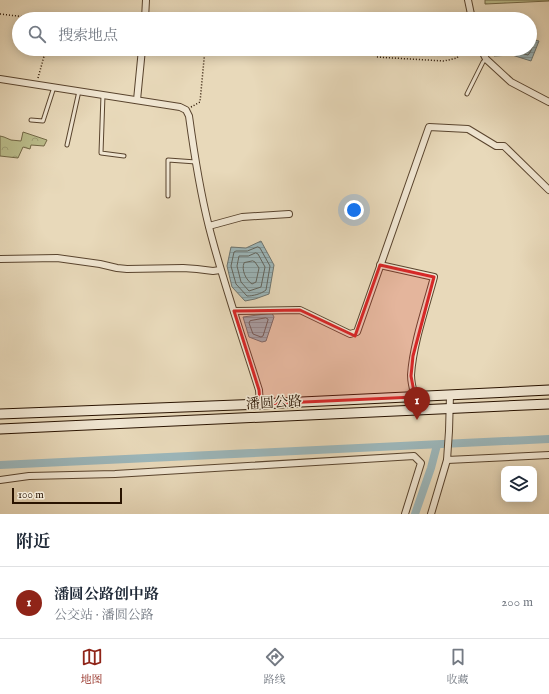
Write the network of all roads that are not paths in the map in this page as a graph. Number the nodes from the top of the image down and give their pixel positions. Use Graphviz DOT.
graph roads {
  1 [pos="146,0"];
  2 [pos="468,0"];
  3 [pos="145,12"];
  4 [pos="471,12"];
  5 [pos="141,56"];
  6 [pos="484,56"];
  7 [pos="486,59"];
  8 [pos="0,79"];
  9 [pos="54,87"];
  10 [pos="79,91"];
  11 [pos="467,94"];
  12 [pos="103,95"];
  13 [pos="137,100"];
  14 [pos="549,102"];
  15 [pos="31,120"];
  16 [pos="67,145"];
  17 [pos="124,156"];
  18 [pos="196,162"];
  19 [pos="549,190"];
  20 [pos="168,196"];
  21 [pos="289,214"];
  22 [pos="209,226"];
  23 [pos="0,259"];
  24 [pos="380,265"];
  25 [pos="220,270"];
  26 [pos="234,311"];
  27 [pos="549,390"];
  28 [pos="450,395"];
  29 [pos="415,397"];
  30 [pos="260,404"];
  31 [pos="549,404"];
  32 [pos="450,409"];
  33 [pos="0,414"];
  34 [pos="0,429"];
  35 [pos="549,455"];
  36 [pos="447,460"];
  37 [pos="0,480"];
  38 [pos="405,514"];
  39 [pos="431,514"];
  1 -- 3 [label="street"];
  2 -- 4 [label="street"];
  5 -- 13 [label="street"];
  6 -- 7 [label="street"];
  7 -- 11 [label="lane"];
  7 -- 14 [label="street"];
  8 -- 9 [label="street"];
  9 -- 10 [label="street"];
  9 -- 15 [label="lane"];
  10 -- 12 [label="street"];
  10 -- 16 [label="lane"];
  12 -- 13 [label="street"];
  12 -- 17 [label="lane"];
  13 -- 18 [label="street"];
  18 -- 20 [label="lane"];
  18 -- 22 [label="street"];
  19 -- 24 [label="street"];
  21 -- 22 [label="street"];
  22 -- 25 [label="street"];
  23 -- 25 [label="street"];
  24 -- 26 [label="street"];
  24 -- 29 [label="street"];
  25 -- 26 [label="street"];
  26 -- 30 [label="street"];
  27 -- 28 [label="main road, 潘圆公路"];
  28 -- 29 [label="main road, 潘圆公路"];
  28 -- 32 [label="street"];
  29 -- 30 [label="main road, 潘圆公路"];
  30 -- 33 [label="main road, 潘圆公路"];
  31 -- 32 [label="main road, 潘圆公路"];
  32 -- 34 [label="main road, 潘圆公路"];
  32 -- 36 [label="street"];
  35 -- 36 [label="street"];
  36 -- 39 [label="street"];
  37 -- 38 [label="street"];
}
